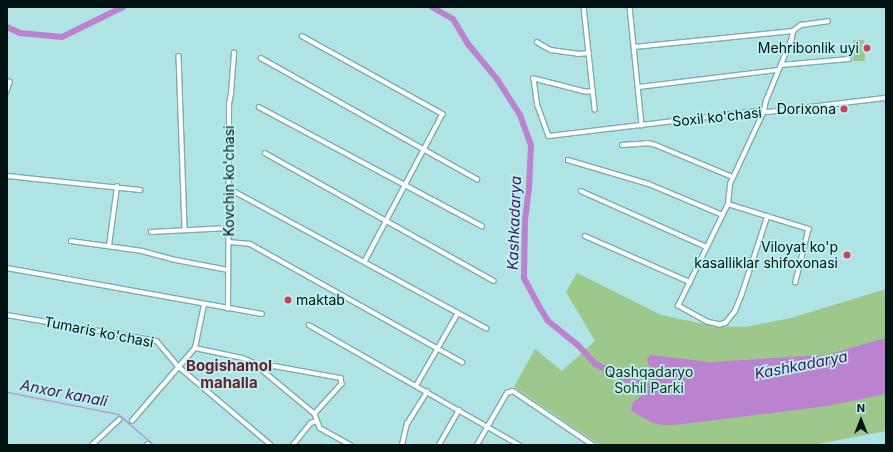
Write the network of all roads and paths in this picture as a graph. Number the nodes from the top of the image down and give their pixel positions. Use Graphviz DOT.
graph roads {
  1 [pos="584,7"];
  2 [pos="630,7"];
  3 [pos="828,21"];
  4 [pos="793,31"];
  5 [pos="302,36"];
  6 [pos="537,42"];
  7 [pos="634,47"];
  8 [pos="234,53"];
  9 [pos="589,53"];
  10 [pos="179,56"];
  11 [pos="261,58"];
  12 [pos="849,59"];
  13 [pos="781,65"];
  14 [pos="778,70"];
  15 [pos="7,81"];
  16 [pos="638,87"];
  17 [pos="7,92"];
  18 [pos="593,92"];
  19 [pos="886,98"];
  20 [pos="260,107"];
  21 [pos="595,109"];
  22 [pos="764,111"];
  23 [pos="642,125"];
  24 [pos="622,145"];
  25 [pos="424,150"];
  26 [pos="265,153"];
  27 [pos="568,160"];
  28 [pos="7,176"];
  29 [pos="733,177"];
  30 [pos="477,179"];
  31 [pos="117,186"];
  32 [pos="404,186"];
  33 [pos="228,188"];
  34 [pos="140,190"];
  35 [pos="581,192"];
  36 [pos="728,204"];
  37 [pos="723,215"];
  38 [pos="768,216"];
  39 [pos="386,221"];
  40 [pos="482,226"];
  41 [pos="229,228"];
  42 [pos="185,229"];
  43 [pos="151,232"];
  44 [pos="585,236"];
  45 [pos="71,241"];
  46 [pos="229,242"];
  47 [pos="109,246"];
  48 [pos="707,247"];
  49 [pos="365,262"];
  50 [pos="7,268"];
  51 [pos="228,270"];
  52 [pos="494,281"];
  53 [pos="690,282"];
  54 [pos="796,282"];
  55 [pos="204,305"];
  56 [pos="228,309"];
  57 [pos="458,312"];
  58 [pos="262,314"];
  59 [pos="7,315"];
  60 [pos="309,325"];
  61 [pos="486,328"];
  62 [pos="195,348"];
  63 [pos="437,349"];
  64 [pos="462,362"];
  65 [pos="178,366"];
  66 [pos="261,369"];
  67 [pos="416,386"];
  68 [pos="427,392"];
  69 [pos="459,410"];
  70 [pos="315,414"];
  71 [pos="119,420"];
  72 [pos="132,421"];
  73 [pos="317,421"];
  74 [pos="488,427"];
  75 [pos="92,445"];
  76 [pos="271,445"];
  77 [pos="293,445"];
  78 [pos="351,445"];
  79 [pos="402,445"];
  80 [pos="439,445"];
  81 [pos="477,445"];
  82 [pos="519,445"];
  83 [pos="593,445"];
  1 -- 9 [label="street"];
  2 -- 7 [label="street"];
  3 -- 4 [label="street"];
  4 -- 7 [label="street"];
  4 -- 13 [label="street"];
  5 -- 25 [label="street"];
  6 -- 9 [label="street"];
  7 -- 16 [label="street"];
  8 -- 33 [label="street, Kovchin ko'chasi"];
  9 -- 18 [label="street"];
  10 -- 42 [label="street"];
  11 -- 25 [label="street"];
  12 -- 13 [label="street"];
  13 -- 14 [label="street"];
  14 -- 16 [label="street"];
  14 -- 22 [label="street"];
  15 -- 17 [label="street"];
  16 -- 23 [label="street"];
  18 -- 21 [label="street"];
  18 -- 23 [label="street, Soxil ko'chasi"];
  19 -- 22 [label="street, Soxil ko'chasi"];
  20 -- 32 [label="street"];
  22 -- 23 [label="street, Soxil ko'chasi"];
  22 -- 29 [label="street"];
  24 -- 29 [label="street"];
  25 -- 30 [label="street"];
  25 -- 32 [label="street"];
  26 -- 39 [label="street"];
  27 -- 37 [label="street"];
  28 -- 31 [label="street"];
  29 -- 36 [label="street"];
  31 -- 34 [label="street"];
  31 -- 47 [label="street"];
  32 -- 39 [label="street"];
  32 -- 40 [label="street"];
  33 -- 41 [label="street, Kovchin ko'chasi"];
  33 -- 49 [label="street"];
  35 -- 48 [label="street"];
  36 -- 37 [label="street"];
  36 -- 38 [label="street"];
  37 -- 48 [label="street"];
  38 -- 53 [label="street"];
  38 -- 54 [label="street"];
  39 -- 49 [label="street"];
  39 -- 52 [label="street"];
  41 -- 42 [label="street"];
  41 -- 46 [label="street, Kovchin ko'chasi"];
  42 -- 43 [label="street"];
  44 -- 53 [label="street"];
  45 -- 47 [label="street"];
  46 -- 51 [label="street, Kovchin ko'chasi"];
  46 -- 63 [label="street"];
  47 -- 51 [label="street"];
  48 -- 53 [label="street"];
  49 -- 57 [label="street"];
  50 -- 55 [label="street"];
  51 -- 56 [label="street, Kovchin ko'chasi"];
  55 -- 56 [label="street"];
  55 -- 62 [label="street"];
  56 -- 58 [label="street"];
  57 -- 61 [label="street"];
  57 -- 63 [label="street"];
  59 -- 65 [label="street, Tumaris ko'chasi"];
  60 -- 67 [label="street"];
  62 -- 65 [label="street"];
  62 -- 66 [label="street"];
  63 -- 64 [label="street"];
  63 -- 67 [label="street"];
  65 -- 72 [label="street"];
  65 -- 76 [label="street, Tumaris ko'chasi"];
  66 -- 70 [label="street"];
  66 -- 70 [label="street"];
  67 -- 68 [label="street"];
  68 -- 69 [label="street"];
  68 -- 79 [label="street"];
  69 -- 74 [label="street"];
  69 -- 80 [label="street"];
  70 -- 73 [label="street"];
  71 -- 75 [label="street"];
  73 -- 77 [label="street"];
  73 -- 78 [label="street"];
  74 -- 81 [label="street"];
  74 -- 82 [label="street"];
  74 -- 83 [label="street"];
}
